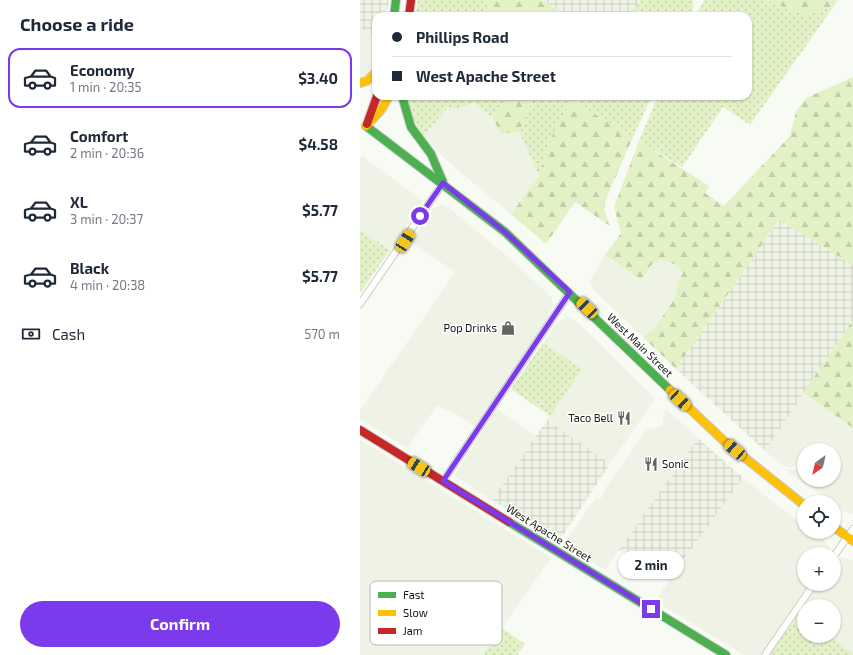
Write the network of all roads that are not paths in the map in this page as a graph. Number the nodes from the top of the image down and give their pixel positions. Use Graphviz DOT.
graph roads {
  1 [pos="396,0"];
  2 [pos="411,0"];
  3 [pos="394,12"];
  4 [pos="410,12"];
  5 [pos="372,76"];
  6 [pos="360,83"];
  7 [pos="376,100"];
  8 [pos="387,100"];
  9 [pos="403,100"];
  10 [pos="366,126"];
  11 [pos="443,183"];
  12 [pos="570,292"];
  13 [pos="360,304"];
  14 [pos="360,430"];
  15 [pos="443,481"];
  16 [pos="797,499"];
  17 [pos="853,530"];
  18 [pos="841,532"];
  19 [pos="850,539"];
  20 [pos="841,549"];
  21 [pos="809,591"];
  22 [pos="726,655"];
  23 [pos="765,655"];
  1 -- 3 [label="main road"];
  2 -- 4 [label="main road"];
  5 -- 6 [label="main road"];
  7 -- 10 [label="main road"];
  8 -- 10 [label="main road"];
  9 -- 11 [label="main road"];
  10 -- 11 [label="main road, West Main Street"];
  11 -- 12 [label="main road, West Main Street"];
  11 -- 13 [label="street"];
  12 -- 15 [label="street"];
  12 -- 16 [label="main road, West Main Street"];
  14 -- 15 [label="main road, West Apache Street"];
  15 -- 22 [label="main road, West Apache Street"];
  17 -- 19 [label="street"];
  18 -- 19 [label="main road"];
  19 -- 20 [label="street"];
  21 -- 23 [label="street"];
}
